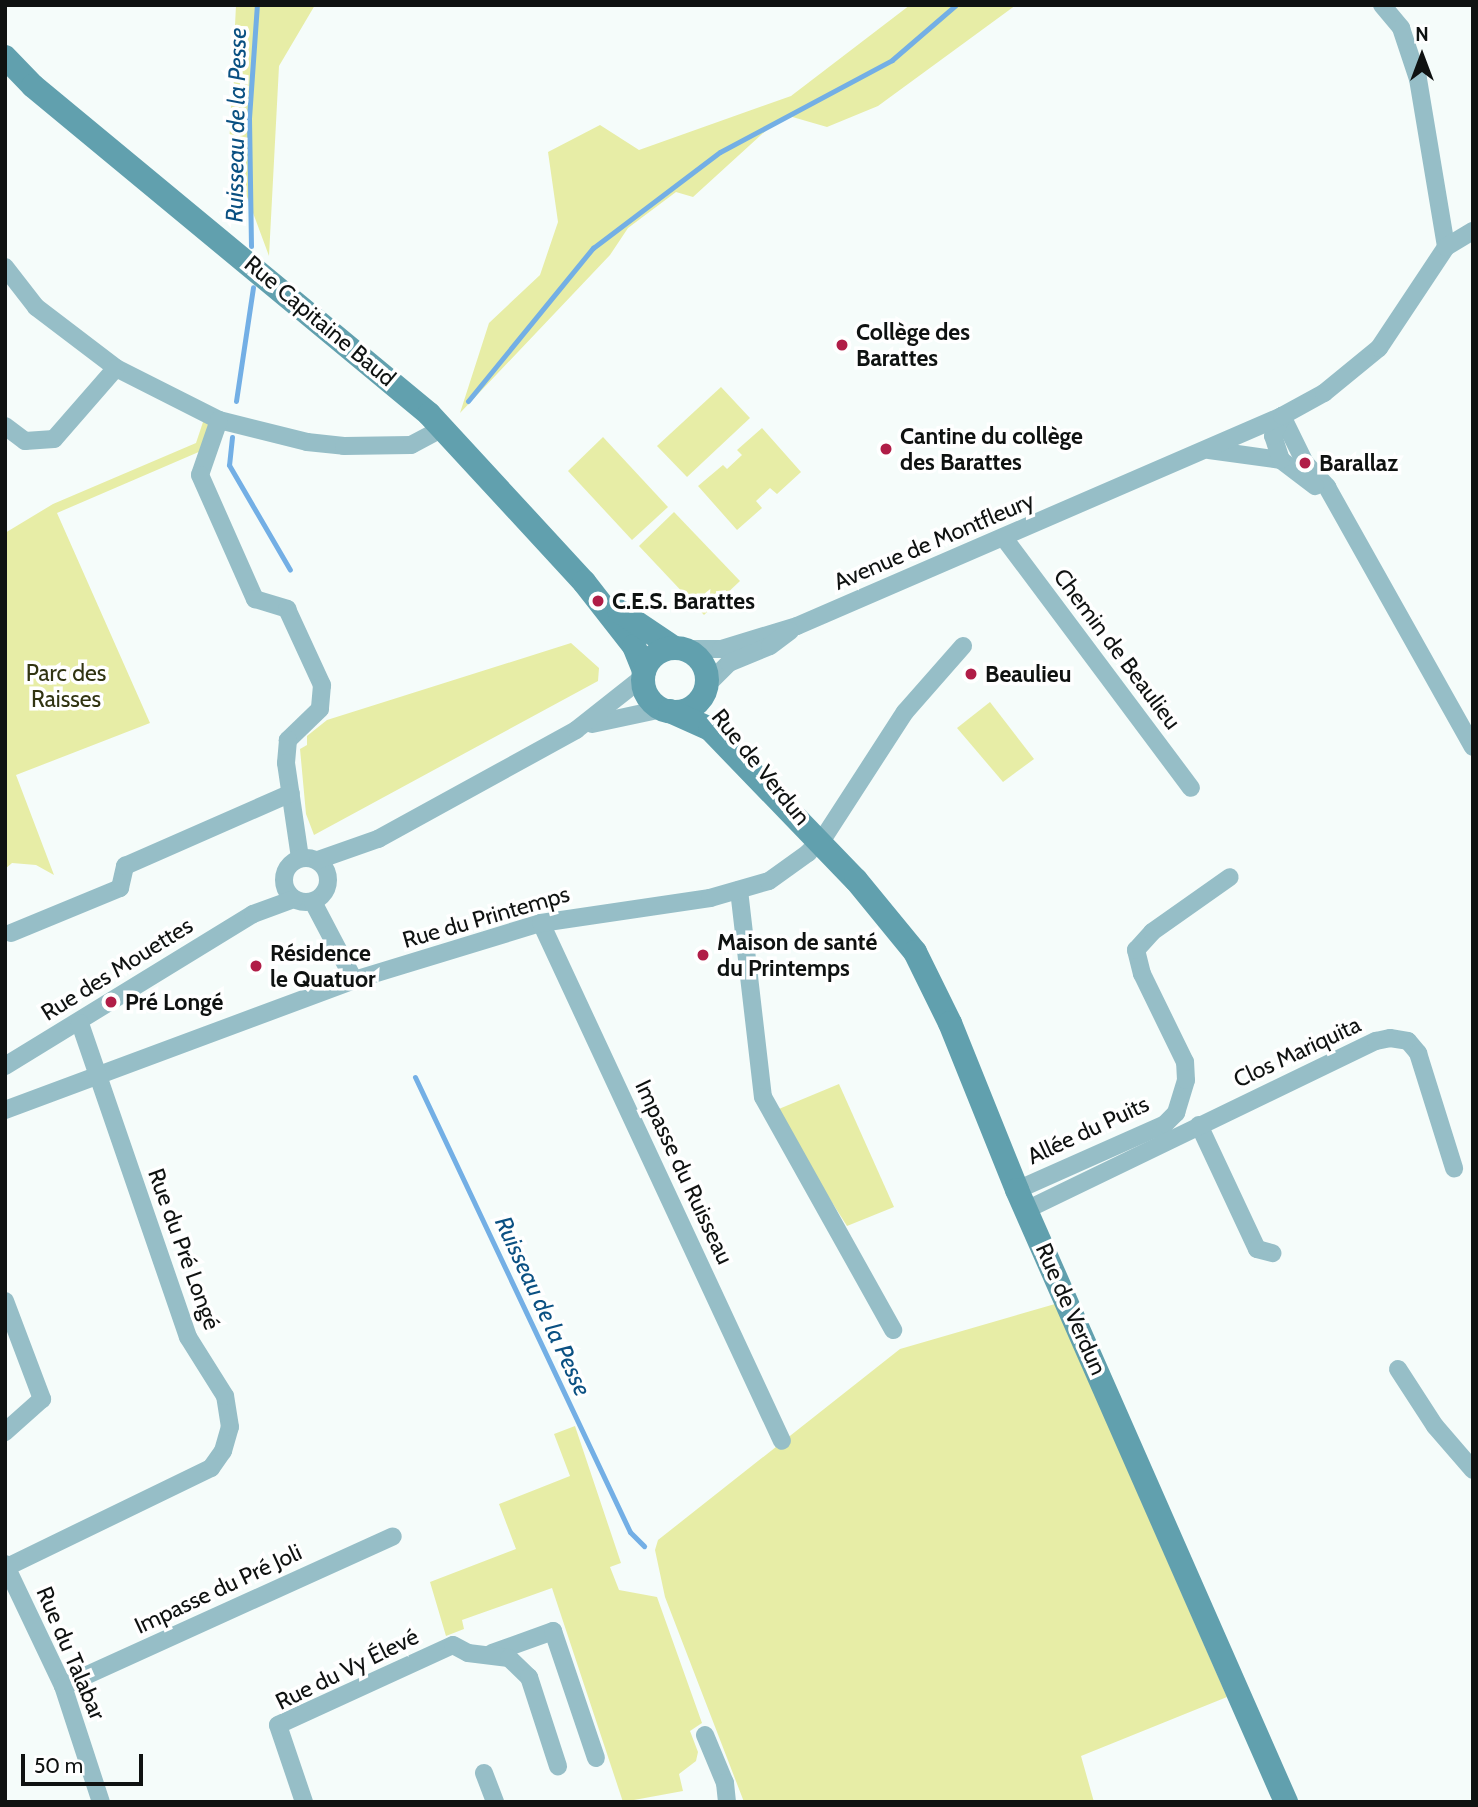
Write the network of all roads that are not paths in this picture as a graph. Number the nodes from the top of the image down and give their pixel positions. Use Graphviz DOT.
graph roads {
  1 [pos="1382,5"];
  2 [pos="5,57"];
  3 [pos="5,68"];
  4 [pos="33,86"];
  5 [pos="1473,231"];
  6 [pos="1446,247"];
  7 [pos="5,267"];
  8 [pos="116,368"];
  9 [pos="1308,402"];
  10 [pos="1282,416"];
  11 [pos="214,417"];
  12 [pos="5,426"];
  13 [pos="443,428"];
  14 [pos="1295,442"];
  15 [pos="1204,450"];
  16 [pos="1281,460"];
  17 [pos="1334,502"];
  18 [pos="1004,538"];
  19 [pos="584,582"];
  20 [pos="797,626"];
  21 [pos="963,646"];
  22 [pos="679,648"];
  23 [pos="644,674"];
  24 [pos="705,689"];
  25 [pos="666,710"];
  26 [pos="576,730"];
  27 [pos="1473,747"];
  28 [pos="1191,788"];
  29 [pos="291,793"];
  30 [pos="378,839"];
  31 [pos="818,841"];
  32 [pos="300,858"];
  33 [pos="318,860"];
  34 [pos="284,876"];
  35 [pos="329,877"];
  36 [pos="1230,877"];
  37 [pos="739,890"];
  38 [pos="304,900"];
  39 [pos="253,914"];
  40 [pos="541,923"];
  41 [pos="10,933"];
  42 [pos="355,980"];
  43 [pos="80,1023"];
  44 [pos="5,1066"];
  45 [pos="97,1077"];
  46 [pos="5,1110"];
  47 [pos="1199,1125"];
  48 [pos="1454,1168"];
  49 [pos="1022,1200"];
  50 [pos="1272,1254"];
  51 [pos="5,1301"];
  52 [pos="893,1330"];
  53 [pos="1398,1369"];
  54 [pos="5,1432"];
  55 [pos="782,1441"];
  56 [pos="1473,1470"];
  57 [pos="393,1535"];
  58 [pos="6,1565"];
  59 [pos="492,1653"];
  60 [pos="63,1686"];
  61 [pos="705,1735"];
  62 [pos="597,1758"];
  63 [pos="558,1766"];
  64 [pos="484,1773"];
  65 [pos="102,1802"];
  66 [pos="304,1802"];
  67 [pos="495,1802"];
  68 [pos="727,1802"];
  69 [pos="1286,1802"];
  1 -- 6 [label="street"];
  2 -- 4 [label="main road, Rue Capitaine Baud"];
  3 -- 4 [label="main road, Rue Capitaine Baud"];
  4 -- 13 [label="main road, Rue Capitaine Baud"];
  5 -- 6 [label="street"];
  6 -- 9 [label="street, Avenue de Montfleury"];
  7 -- 8 [label="street"];
  8 -- 11 [label="street"];
  8 -- 12 [label="street"];
  9 -- 10 [label="street, Avenue de Montfleury"];
  9 -- 14 [label="street"];
  10 -- 14 [label="street"];
  10 -- 15 [label="street, Avenue de Montfleury"];
  10 -- 16 [label="street"];
  11 -- 13 [label="street"];
  11 -- 29 [label="street"];
  13 -- 19 [label="main road, Rue Capitaine Baud"];
  14 -- 17 [label="street"];
  15 -- 16 [label="street"];
  15 -- 18 [label="street, Avenue de Montfleury"];
  16 -- 17 [label="street"];
  17 -- 27 [label="street"];
  18 -- 20 [label="street, Avenue de Montfleury"];
  18 -- 28 [label="street, Chemin de Beaulieu"];
  19 -- 22 [label="main road, Rue Capitaine Baud"];
  19 -- 23 [label="main road, Rue Capitaine Baud"];
  20 -- 22 [label="street, Avenue de Montfleury"];
  20 -- 24 [label="street, Avenue de Montfleury"];
  21 -- 31 [label="street"];
  22 -- 23 [label="main road"];
  22 -- 24 [label="main road"];
  23 -- 25 [label="main road"];
  23 -- 26 [label="street"];
  24 -- 25 [label="main road"];
  24 -- 31 [label="main road, Rue de Verdun"];
  25 -- 26 [label="street"];
  25 -- 31 [label="main road, Rue de Verdun"];
  26 -- 30 [label="street"];
  29 -- 32 [label="street"];
  29 -- 41 [label="street"];
  30 -- 33 [label="street"];
  30 -- 35 [label="street"];
  31 -- 37 [label="street, Rue du Printemps"];
  31 -- 49 [label="main road, Rue de Verdun"];
  32 -- 33 [label="street"];
  32 -- 34 [label="street"];
  33 -- 35 [label="street"];
  34 -- 38 [label="street"];
  34 -- 39 [label="street, Rue des Mouettes"];
  35 -- 38 [label="street"];
  36 -- 49 [label="street, Allée du Puits"];
  37 -- 40 [label="street, Rue du Printemps"];
  37 -- 52 [label="street"];
  38 -- 39 [label="street, Rue des Mouettes"];
  38 -- 42 [label="street"];
  39 -- 43 [label="street, Rue des Mouettes"];
  40 -- 42 [label="street, Rue du Printemps"];
  40 -- 55 [label="street, Impasse du Ruisseau"];
  42 -- 45 [label="street, Rue du Printemps"];
  43 -- 44 [label="street, Rue des Mouettes"];
  43 -- 45 [label="street, Rue du Pré Longé"];
  45 -- 46 [label="street, Rue du Printemps"];
  45 -- 58 [label="street, Rue du Pré Longé"];
  47 -- 48 [label="street, Clos Mariquita"];
  47 -- 49 [label="street, Clos Mariquita"];
  47 -- 50 [label="street"];
  49 -- 69 [label="main road, Rue de Verdun"];
  51 -- 54 [label="street"];
  53 -- 56 [label="street"];
  57 -- 60 [label="street, Impasse du Pré Joli"];
  58 -- 60 [label="street, Rue du Talabar"];
  59 -- 62 [label="street"];
  59 -- 63 [label="street"];
  59 -- 66 [label="street, Rue du Vy Élevé"];
  60 -- 65 [label="street, Rue du Talabar"];
  61 -- 68 [label="street"];
  64 -- 67 [label="street"];
}
